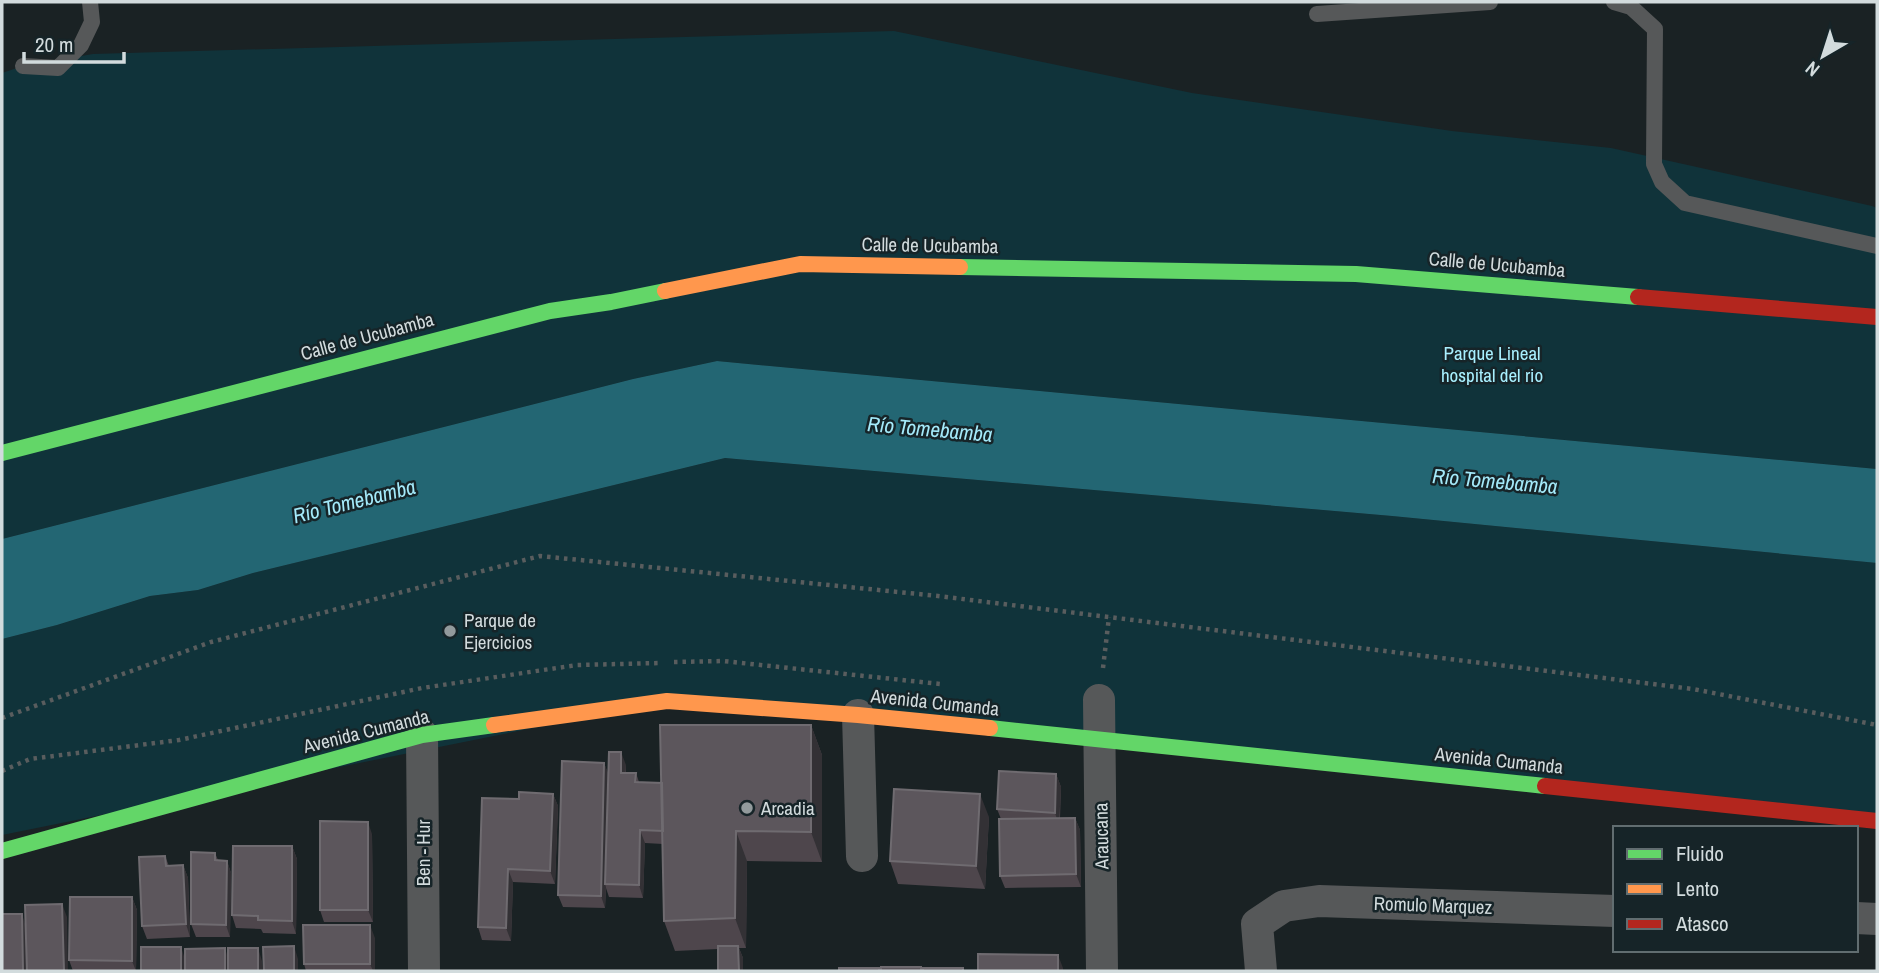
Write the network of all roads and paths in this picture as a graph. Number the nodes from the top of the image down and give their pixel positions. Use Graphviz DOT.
graph roads {
  1 [pos="90,2"];
  2 [pos="1490,2"];
  3 [pos="1614,2"];
  4 [pos="1317,14"];
  5 [pos="23,66"];
  6 [pos="1877,246"];
  7 [pos="1877,317"];
  8 [pos="2,453"];
  9 [pos="1109,617"];
  10 [pos="1099,700"];
  11 [pos="858,715"];
  12 [pos="2,718"];
  13 [pos="1877,725"];
  14 [pos="422,736"];
  15 [pos="1100,739"];
  16 [pos="1877,821"];
  17 [pos="2,851"];
  18 [pos="862,856"];
  19 [pos="1613,911"];
  20 [pos="1858,918"];
  21 [pos="1877,919"];
  22 [pos="424,971"];
  23 [pos="1102,971"];
  24 [pos="1261,971"];
  1 -- 5 [label="lane"];
  2 -- 4 [label="lane"];
  3 -- 6 [label="lane"];
  7 -- 8 [label="street, Calle de Ucubamba"];
  9 -- 10 [label="path"];
  9 -- 12 [label="path"];
  9 -- 13 [label="path"];
  10 -- 15 [label="street, Araucana"];
  11 -- 14 [label="street, Avenida Cumanda"];
  11 -- 15 [label="street, Avenida Cumanda"];
  11 -- 18 [label="street"];
  14 -- 17 [label="street, Avenida Cumanda"];
  14 -- 22 [label="street, Ben - Hur"];
  15 -- 16 [label="street, Avenida Cumanda"];
  15 -- 23 [label="street, Araucana"];
  19 -- 24 [label="street, Romulo Marquez"];
  20 -- 21 [label="street"];
}
